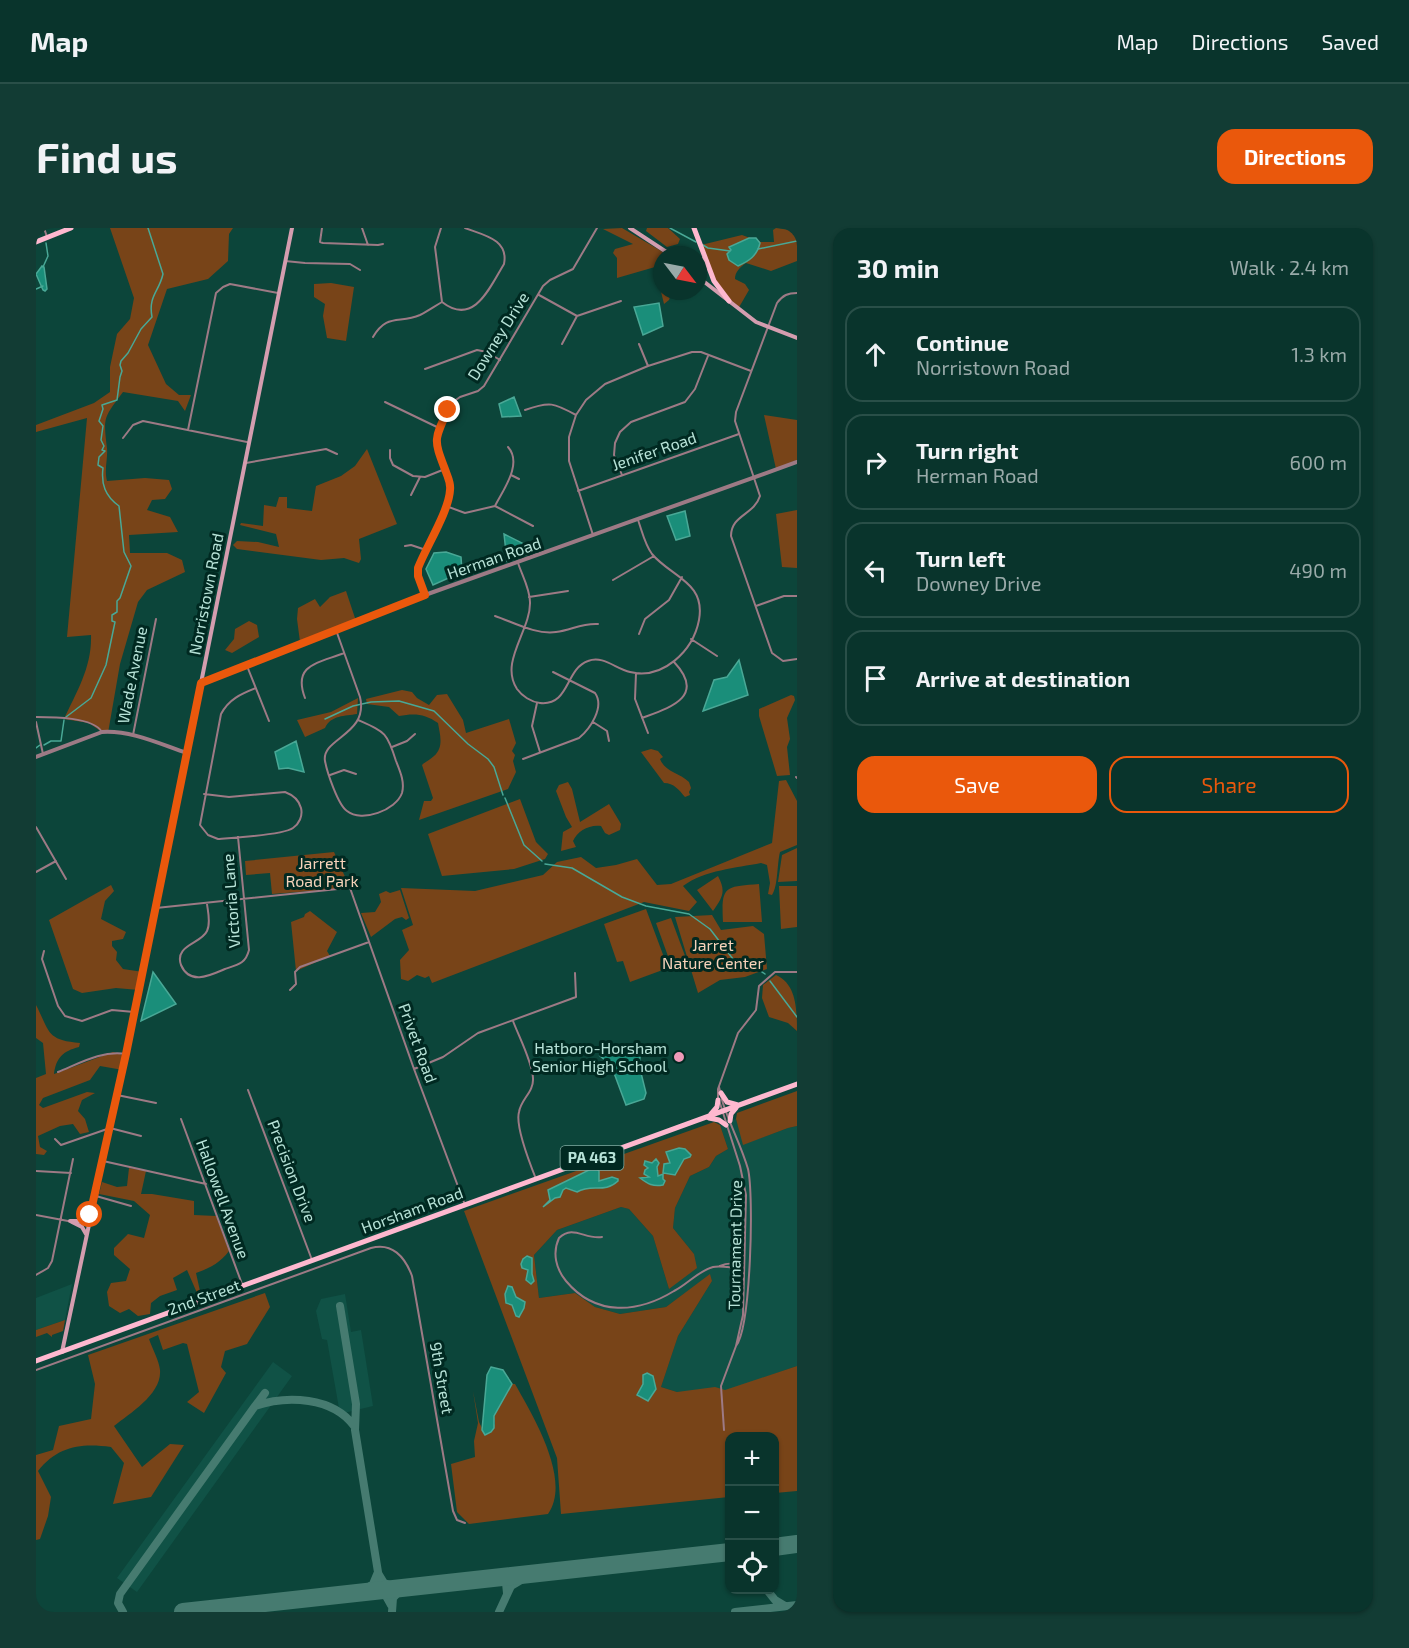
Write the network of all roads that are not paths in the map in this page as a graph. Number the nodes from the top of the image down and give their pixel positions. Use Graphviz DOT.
graph roads {
  1 [pos="44,228"];
  2 [pos="71,228"];
  3 [pos="292,228"];
  4 [pos="322,228"];
  5 [pos="362,228"];
  6 [pos="441,228"];
  7 [pos="465,228"];
  8 [pos="597,228"];
  9 [pos="630,228"];
  10 [pos="694,228"];
  11 [pos="48,237"];
  12 [pos="36,242"];
  13 [pos="383,244"];
  14 [pos="368,245"];
  15 [pos="657,246"];
  16 [pos="700,246"];
  17 [pos="285,261"];
  18 [pos="707,263"];
  19 [pos="360,270"];
  20 [pos="707,283"];
  21 [pos="278,292"];
  22 [pos="797,293"];
  23 [pos="539,295"];
  24 [pos="621,301"];
  25 [pos="729,301"];
  26 [pos="442,302"];
  27 [pos="577,316"];
  28 [pos="768,327"];
  29 [pos="373,337"];
  30 [pos="797,338"];
  31 [pos="562,344"];
  32 [pos="639,344"];
  33 [pos="708,355"];
  34 [pos="500,360"];
  35 [pos="648,366"];
  36 [pos="425,369"];
  37 [pos="751,371"];
  38 [pos="385,402"];
  39 [pos="525,410"];
  40 [pos="576,415"];
  41 [pos="439,428"];
  42 [pos="188,430"];
  43 [pos="739,434"];
  44 [pos="123,438"];
  45 [pos="248,442"];
  46 [pos="508,447"];
  47 [pos="390,450"];
  48 [pos="337,454"];
  49 [pos="797,462"];
  50 [pos="244,463"];
  51 [pos="445,470"];
  52 [pos="511,475"];
  53 [pos="622,475"];
  54 [pos="420,477"];
  55 [pos="754,477"];
  56 [pos="519,479"];
  57 [pos="578,491"];
  58 [pos="411,495"];
  59 [pos="446,506"];
  60 [pos="495,506"];
  61 [pos="638,520"];
  62 [pos="532,526"];
  63 [pos="593,535"];
  64 [pos="405,546"];
  65 [pos="426,550"];
  66 [pos="654,556"];
  67 [pos="518,563"];
  68 [pos="682,577"];
  69 [pos="613,580"];
  70 [pos="568,591"];
  71 [pos="425,595"];
  72 [pos="797,596"];
  73 [pos="529,597"];
  74 [pos="756,606"];
  75 [pos="495,616"];
  76 [pos="156,619"];
  77 [pos="598,624"];
  78 [pos="525,626"];
  79 [pos="336,630"];
  80 [pos="639,634"];
  81 [pos="691,639"];
  82 [pos="344,653"];
  83 [pos="717,656"];
  84 [pos="797,659"];
  85 [pos="675,662"];
  86 [pos="247,666"];
  87 [pos="553,672"];
  88 [pos="636,674"];
  89 [pos="570,681"];
  90 [pos="201,683"];
  91 [pos="256,688"];
  92 [pos="305,698"];
  93 [pos="537,703"];
  94 [pos="36,717"];
  95 [pos="642,718"];
  96 [pos="358,720"];
  97 [pos="268,721"];
  98 [pos="592,721"];
  99 [pos="36,722"];
  100 [pos="102,732"];
  101 [pos="648,733"];
  102 [pos="415,734"];
  103 [pos="133,735"];
  104 [pos="609,741"];
  105 [pos="392,747"];
  106 [pos="187,753"];
  107 [pos="540,753"];
  108 [pos="43,754"];
  109 [pos="36,757"];
  110 [pos="523,759"];
  111 [pos="357,774"];
  112 [pos="330,775"];
  113 [pos="204,794"];
  114 [pos="36,827"];
  115 [pos="238,837"];
  116 [pos="56,861"];
  117 [pos="36,872"];
  118 [pos="66,879"];
  119 [pos="357,887"];
  120 [pos="350,888"];
  121 [pos="245,900"];
  122 [pos="207,904"];
  123 [pos="156,908"];
  124 [pos="369,942"];
  125 [pos="44,951"];
  126 [pos="797,972"];
  127 [pos="575,973"];
  128 [pos="290,990"];
  129 [pos="134,1012"];
  130 [pos="513,1020"];
  131 [pos="126,1054"];
  132 [pos="414,1069"];
  133 [pos="58,1072"];
  134 [pos="797,1084"];
  135 [pos="248,1090"];
  136 [pos="720,1090"];
  137 [pos="117,1095"];
  138 [pos="718,1100"];
  139 [pos="156,1103"];
  140 [pos="739,1105"];
  141 [pos="724,1111"];
  142 [pos="705,1118"];
  143 [pos="181,1119"];
  144 [pos="728,1123"];
  145 [pos="110,1128"];
  146 [pos="141,1136"];
  147 [pos="55,1139"];
  148 [pos="73,1159"];
  149 [pos="103,1161"];
  150 [pos="36,1171"];
  151 [pos="71,1173"];
  152 [pos="536,1179"];
  153 [pos="206,1184"];
  154 [pos="95,1196"];
  155 [pos="465,1205"];
  156 [pos="131,1206"];
  157 [pos="92,1212"];
  158 [pos="36,1215"];
  159 [pos="61,1220"];
  160 [pos="70,1221"];
  161 [pos="89,1226"];
  162 [pos="602,1237"];
  163 [pos="86,1238"];
  164 [pos="380,1245"];
  165 [pos="743,1256"];
  166 [pos="312,1260"];
  167 [pos="732,1264"];
  168 [pos="743,1266"];
  169 [pos="720,1267"];
  170 [pos="731,1268"];
  171 [pos="36,1275"];
  172 [pos="743,1275"];
  173 [pos="243,1286"];
  174 [pos="736,1346"];
  175 [pos="62,1352"];
  176 [pos="36,1361"];
  177 [pos="36,1370"];
  178 [pos="724,1430"];
  179 [pos="465,1523"];
  1 -- 11 [label="street"];
  2 -- 11 [label="main road"];
  3 -- 17 [label="main road, Norristown Road"];
  4 -- 14 [label="street"];
  5 -- 14 [label="street"];
  6 -- 26 [label="street"];
  7 -- 26 [label="street"];
  8 -- 23 [label="street, Downey Drive"];
  9 -- 15 [label="main road"];
  10 -- 16 [label="main road"];
  11 -- 12 [label="main road"];
  13 -- 14 [label="street"];
  17 -- 19 [label="street"];
  17 -- 21 [label="main road, Norristown Road"];
  18 -- 25 [label="main road"];
  20 -- 25 [label="main road"];
  21 -- 42 [label="street"];
  21 -- 45 [label="main road, Norristown Road"];
  22 -- 28 [label="street"];
  23 -- 27 [label="street"];
  23 -- 34 [label="street, Downey Drive"];
  24 -- 27 [label="street"];
  25 -- 28 [label="main road"];
  26 -- 29 [label="street"];
  27 -- 31 [label="street"];
  28 -- 30 [label="main road"];
  28 -- 37 [label="street"];
  32 -- 35 [label="street"];
  33 -- 35 [label="street"];
  33 -- 37 [label="street"];
  33 -- 53 [label="street"];
  34 -- 36 [label="street"];
  34 -- 41 [label="street, Downey Drive"];
  35 -- 40 [label="street"];
  37 -- 43 [label="street"];
  38 -- 41 [label="street"];
  39 -- 40 [label="street"];
  40 -- 57 [label="street"];
  41 -- 51 [label="street"];
  42 -- 44 [label="street"];
  42 -- 45 [label="street"];
  43 -- 53 [label="street, Jenifer Road"];
  43 -- 55 [label="street"];
  45 -- 50 [label="main road, Norristown Road"];
  46 -- 52 [label="street"];
  47 -- 54 [label="street"];
  48 -- 50 [label="street"];
  49 -- 55 [label="street, Herman Road"];
  50 -- 90 [label="main road, Norristown Road"];
  51 -- 54 [label="street"];
  51 -- 59 [label="street"];
  52 -- 56 [label="street"];
  52 -- 60 [label="street"];
  53 -- 57 [label="street, Jenifer Road"];
  54 -- 58 [label="street"];
  55 -- 61 [label="street, Herman Road"];
  55 -- 74 [label="street"];
  57 -- 63 [label="street"];
  59 -- 60 [label="street"];
  59 -- 65 [label="street"];
  60 -- 62 [label="street"];
  61 -- 63 [label="street, Herman Road"];
  61 -- 66 [label="street"];
  63 -- 67 [label="street, Herman Road"];
  64 -- 65 [label="street"];
  65 -- 71 [label="street"];
  66 -- 68 [label="street"];
  66 -- 69 [label="street"];
  67 -- 71 [label="street, Herman Road"];
  67 -- 73 [label="street"];
  68 -- 80 [label="street"];
  68 -- 81 [label="street"];
  70 -- 73 [label="street"];
  71 -- 79 [label="street, Herman Road"];
  72 -- 74 [label="street"];
  73 -- 78 [label="street"];
  74 -- 84 [label="street"];
  75 -- 78 [label="street"];
  76 -- 103 [label="street, Wade Avenue"];
  77 -- 78 [label="street"];
  78 -- 93 [label="street"];
  79 -- 82 [label="street"];
  79 -- 86 [label="street, Herman Road"];
  81 -- 83 [label="street"];
  81 -- 85 [label="street"];
  82 -- 92 [label="street"];
  82 -- 96 [label="street"];
  85 -- 88 [label="street"];
  85 -- 95 [label="street"];
  86 -- 90 [label="street, Herman Road"];
  86 -- 91 [label="street"];
  87 -- 89 [label="street"];
  88 -- 89 [label="street"];
  88 -- 95 [label="street"];
  89 -- 93 [label="street"];
  89 -- 98 [label="street"];
  90 -- 106 [label="main road, Norristown Road"];
  91 -- 97 [label="street"];
  91 -- 113 [label="street"];
  93 -- 107 [label="street"];
  94 -- 100 [label="street"];
  95 -- 101 [label="street"];
  96 -- 105 [label="street"];
  96 -- 112 [label="street"];
  98 -- 104 [label="street"];
  98 -- 107 [label="street"];
  99 -- 108 [label="street"];
  100 -- 103 [label="street"];
  100 -- 108 [label="street"];
  102 -- 105 [label="street"];
  103 -- 106 [label="street"];
  105 -- 112 [label="street"];
  106 -- 123 [label="main road, Norristown Road"];
  107 -- 110 [label="street"];
  108 -- 109 [label="street"];
  111 -- 112 [label="street"];
  113 -- 115 [label="street"];
  113 -- 115 [label="street"];
  114 -- 116 [label="street"];
  115 -- 121 [label="street, Victoria Lane"];
  116 -- 117 [label="street"];
  116 -- 118 [label="street"];
  119 -- 120 [label="street"];
  120 -- 121 [label="street"];
  120 -- 124 [label="street, Privet Road"];
  121 -- 122 [label="street"];
  121 -- 122 [label="street, Victoria Lane"];
  122 -- 123 [label="street"];
  123 -- 129 [label="main road, Norristown Road"];
  124 -- 128 [label="street"];
  124 -- 132 [label="street, Privet Road"];
  125 -- 129 [label="street"];
  126 -- 136 [label="street"];
  127 -- 130 [label="street"];
  129 -- 131 [label="main road, Norristown Road"];
  130 -- 132 [label="street"];
  130 -- 152 [label="street"];
  131 -- 133 [label="street"];
  131 -- 137 [label="main road, Norristown Road"];
  132 -- 155 [label="street, Privet Road"];
  134 -- 140 [label="main road, Horsham Road / PA 463"];
  135 -- 166 [label="street, Precision Drive"];
  136 -- 138 [label="street"];
  136 -- 140 [label="main road"];
  136 -- 141 [label="street"];
  137 -- 139 [label="street"];
  137 -- 145 [label="main road, Norristown Road"];
  138 -- 141 [label="street"];
  138 -- 142 [label="main road"];
  140 -- 141 [label="main road, Horsham Road / PA 463"];
  140 -- 144 [label="main road"];
  141 -- 142 [label="main road, Horsham Road / PA 463"];
  141 -- 144 [label="street, Tournament Drive"];
  142 -- 144 [label="main road"];
  142 -- 152 [label="main road, Horsham Road / PA 463"];
  143 -- 153 [label="street, Hallowell Avenue"];
  144 -- 165 [label="street, Tournament Drive"];
  144 -- 174 [label="street, Tournament Drive"];
  145 -- 146 [label="street"];
  145 -- 147 [label="street"];
  145 -- 149 [label="main road, Norristown Road"];
  148 -- 151 [label="street"];
  149 -- 153 [label="street"];
  149 -- 154 [label="main road, Norristown Road"];
  150 -- 151 [label="street"];
  151 -- 159 [label="street"];
  152 -- 155 [label="main road, Horsham Road / PA 463"];
  153 -- 173 [label="street, Hallowell Avenue"];
  154 -- 156 [label="street"];
  154 -- 157 [label="main road, Norristown Road"];
  155 -- 166 [label="main road, Horsham Road / PA 463"];
  157 -- 160 [label="main road"];
  157 -- 161 [label="main road, Norristown Road"];
  158 -- 159 [label="street"];
  159 -- 160 [label="street"];
  159 -- 171 [label="street"];
  160 -- 161 [label="street"];
  160 -- 163 [label="main road"];
  161 -- 163 [label="main road, Norristown Road"];
  162 -- 169 [label="street"];
  163 -- 175 [label="main road, Norristown Road"];
  164 -- 177 [label="street, 2nd Street"];
  164 -- 179 [label="street, 9th Street"];
  165 -- 167 [label="street"];
  165 -- 168 [label="street, Tournament Drive"];
  166 -- 173 [label="main road, Horsham Road / PA 463"];
  167 -- 168 [label="street"];
  167 -- 169 [label="street"];
  168 -- 170 [label="street"];
  168 -- 172 [label="street, Tournament Drive"];
  169 -- 170 [label="street"];
  170 -- 172 [label="street"];
  172 -- 174 [label="street, Tournament Drive"];
  173 -- 175 [label="main road, Horsham Road / PA 463"];
  174 -- 178 [label="street, Tournament Drive"];
  175 -- 176 [label="main road, Horsham Road / PA 463"];
}
